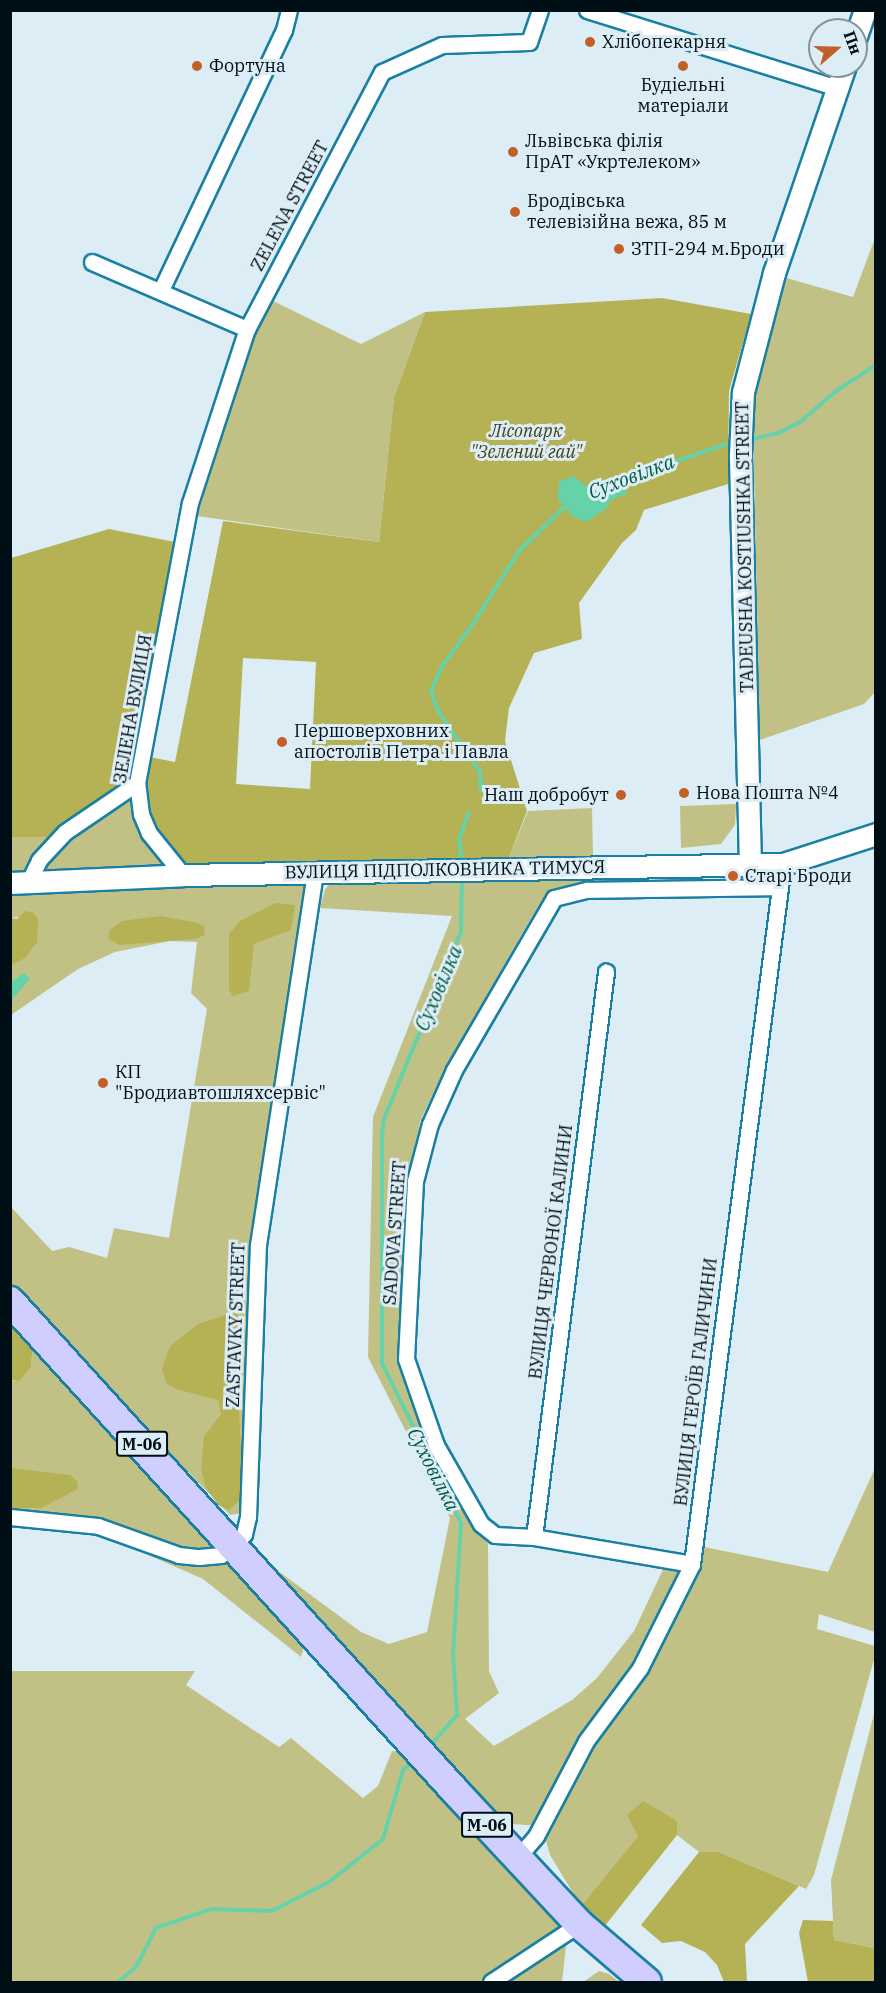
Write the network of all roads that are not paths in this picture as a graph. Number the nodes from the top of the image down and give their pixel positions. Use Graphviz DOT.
graph roads {
  1 [pos="289,10"];
  2 [pos="540,10"];
  3 [pos="587,10"];
  4 [pos="841,78"];
  5 [pos="837,88"];
  6 [pos="92,262"];
  7 [pos="161,290"];
  8 [pos="247,329"];
  9 [pos="137,783"];
  10 [pos="876,834"];
  11 [pos="783,864"];
  12 [pos="750,865"];
  13 [pos="315,873"];
  14 [pos="183,875"];
  15 [pos="20,883"];
  16 [pos="778,886"];
  17 [pos="606,972"];
  18 [pos="10,1301"];
  19 [pos="10,1517"];
  20 [pos="534,1537"];
  21 [pos="233,1545"];
  22 [pos="692,1564"];
  23 [pos="517,1858"];
  24 [pos="579,1924"];
  25 [pos="491,1983"];
  26 [pos="647,1983"];
  1 -- 7 [label="street"];
  2 -- 8 [label="street, ZELENA STREET"];
  3 -- 5 [label="street"];
  4 -- 5 [label="main road, TADEUSHA KOSTIUSHKA STREET"];
  5 -- 12 [label="main road, TADEUSHA KOSTIUSHKA STREET"];
  6 -- 7 [label="street"];
  7 -- 8 [label="street"];
  8 -- 9 [label="street, ZELENA STREET"];
  9 -- 14 [label="street, ЗЕЛЕНА ВУЛИЦЯ"];
  9 -- 15 [label="street"];
  10 -- 11 [label="main road, ВУЛИЦЯ ПІДПОЛКОВНИКА ТИМУСЯ"];
  11 -- 12 [label="main road, ВУЛИЦЯ ПІДПОЛКОВНИКА ТИМУСЯ"];
  11 -- 16 [label="street, ВУЛИЦЯ ГЕРОЇВ ГАЛИЧИНИ"];
  12 -- 13 [label="main road, ВУЛИЦЯ ПІДПОЛКОВНИКА ТИМУСЯ"];
  13 -- 14 [label="main road, ВУЛИЦЯ ПІДПОЛКОВНИКА ТИМУСЯ"];
  13 -- 21 [label="street, ZASTAVKY STREET"];
  14 -- 15 [label="main road, ВУЛИЦЯ ПІДПОЛКОВНИКА ТИМУСЯ"];
  16 -- 20 [label="street, SADOVA STREET"];
  16 -- 22 [label="street, ВУЛИЦЯ ГЕРОЇВ ГАЛИЧИНИ"];
  17 -- 20 [label="street, ВУЛИЦЯ ЧЕРВОНОЇ КАЛИНИ"];
  18 -- 21 [label="highway, М-06"];
  19 -- 21 [label="street"];
  20 -- 22 [label="street, SADOVA STREET"];
  21 -- 23 [label="highway, М-06"];
  22 -- 23 [label="street, ВУЛИЦЯ ГЕРОЇВ ГАЛИЧИНИ"];
  23 -- 24 [label="highway, М-06"];
  24 -- 25 [label="street"];
  24 -- 26 [label="highway, М-06"];
}
